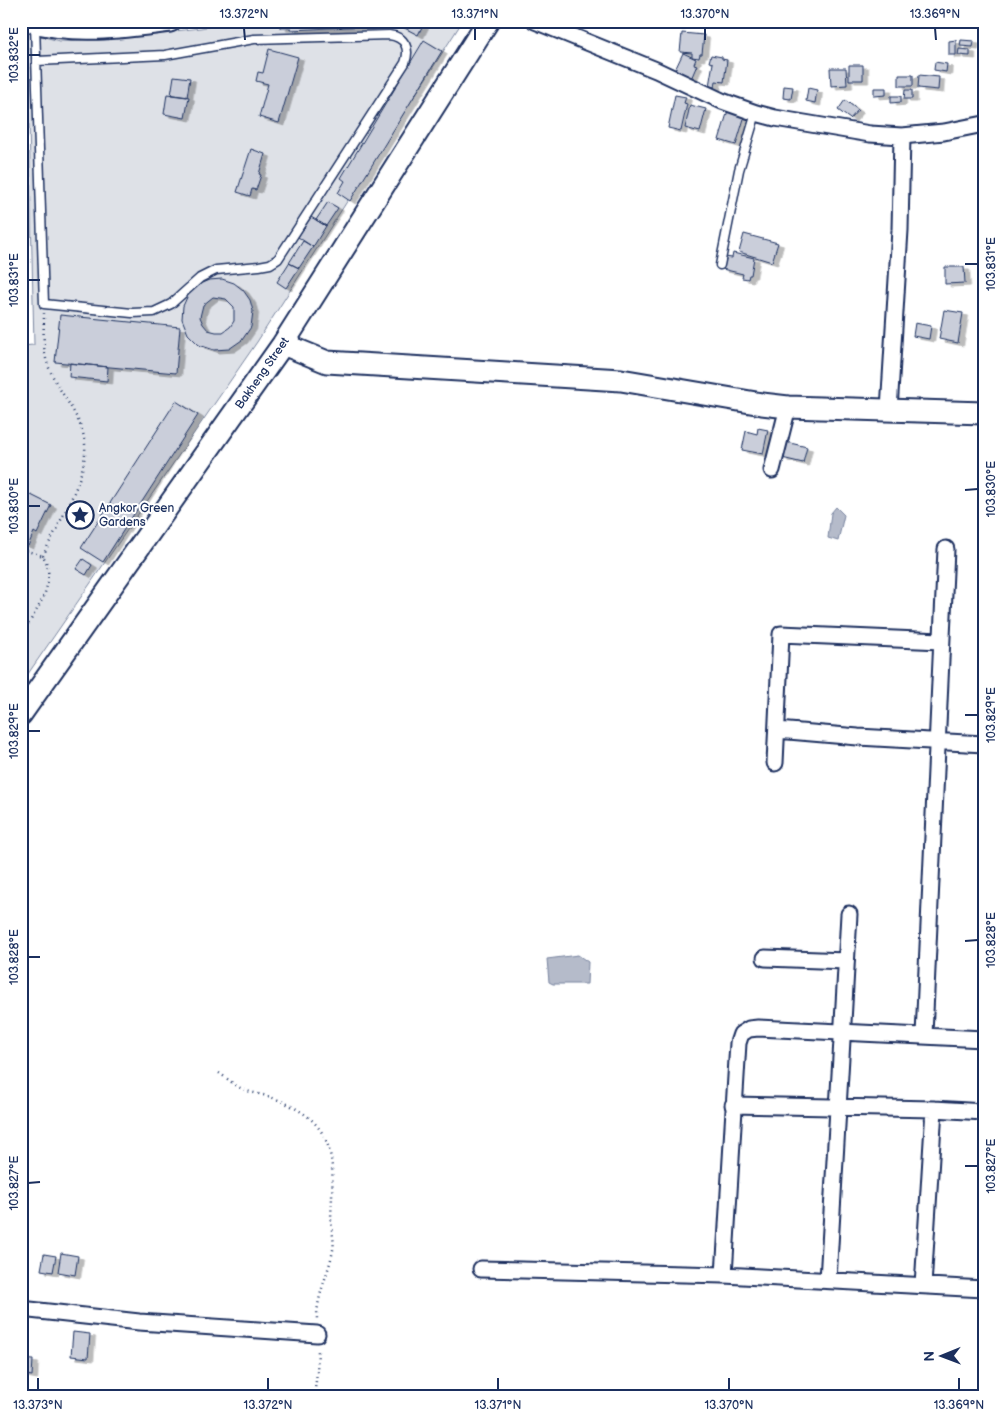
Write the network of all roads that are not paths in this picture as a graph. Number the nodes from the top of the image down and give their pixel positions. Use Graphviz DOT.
graph roads {
  1 [pos="170,21"];
  2 [pos="535,21"];
  3 [pos="33,22"];
  4 [pos="483,23"];
  5 [pos="37,61"];
  6 [pos="756,113"];
  7 [pos="984,124"];
  8 [pos="902,136"];
  9 [pos="720,265"];
  10 [pos="283,344"];
  11 [pos="788,407"];
  12 [pos="889,410"];
  13 [pos="984,413"];
  14 [pos="772,470"];
  15 [pos="946,549"];
  16 [pos="941,641"];
  17 [pos="21,714"];
  18 [pos="777,730"];
  19 [pos="936,742"];
  20 [pos="984,744"];
  21 [pos="775,763"];
  22 [pos="849,914"];
  23 [pos="765,958"];
  24 [pos="846,961"];
  25 [pos="843,1031"];
  26 [pos="924,1035"];
  27 [pos="984,1038"];
  28 [pos="733,1105"];
  29 [pos="836,1107"];
  30 [pos="934,1109"];
  31 [pos="984,1112"];
  32 [pos="481,1269"];
  33 [pos="724,1275"];
  34 [pos="828,1280"];
  35 [pos="923,1286"];
  36 [pos="984,1289"];
  37 [pos="21,1309"];
  38 [pos="317,1334"];
  1 -- 3 [label="street"];
  2 -- 6 [label="street"];
  3 -- 5 [label="lane"];
  4 -- 10 [label="street, Bakheng Street"];
  5 -- 5 [label="lane"];
  6 -- 8 [label="street"];
  6 -- 9 [label="lane"];
  7 -- 8 [label="street"];
  8 -- 12 [label="street"];
  10 -- 11 [label="street"];
  10 -- 17 [label="street, Bakheng Street"];
  11 -- 12 [label="street"];
  11 -- 14 [label="street"];
  12 -- 13 [label="street"];
  15 -- 16 [label="street"];
  16 -- 18 [label="street"];
  16 -- 19 [label="street"];
  18 -- 19 [label="street"];
  18 -- 21 [label="street"];
  19 -- 20 [label="street"];
  19 -- 26 [label="street"];
  22 -- 24 [label="street"];
  23 -- 24 [label="street"];
  24 -- 25 [label="street"];
  25 -- 26 [label="street"];
  25 -- 28 [label="street"];
  25 -- 29 [label="street"];
  26 -- 27 [label="street"];
  28 -- 29 [label="street"];
  28 -- 33 [label="street"];
  29 -- 30 [label="street"];
  29 -- 34 [label="street"];
  30 -- 31 [label="street"];
  30 -- 35 [label="street"];
  32 -- 33 [label="street"];
  33 -- 34 [label="street"];
  34 -- 35 [label="street"];
  35 -- 36 [label="street"];
  37 -- 38 [label="street"];
}
